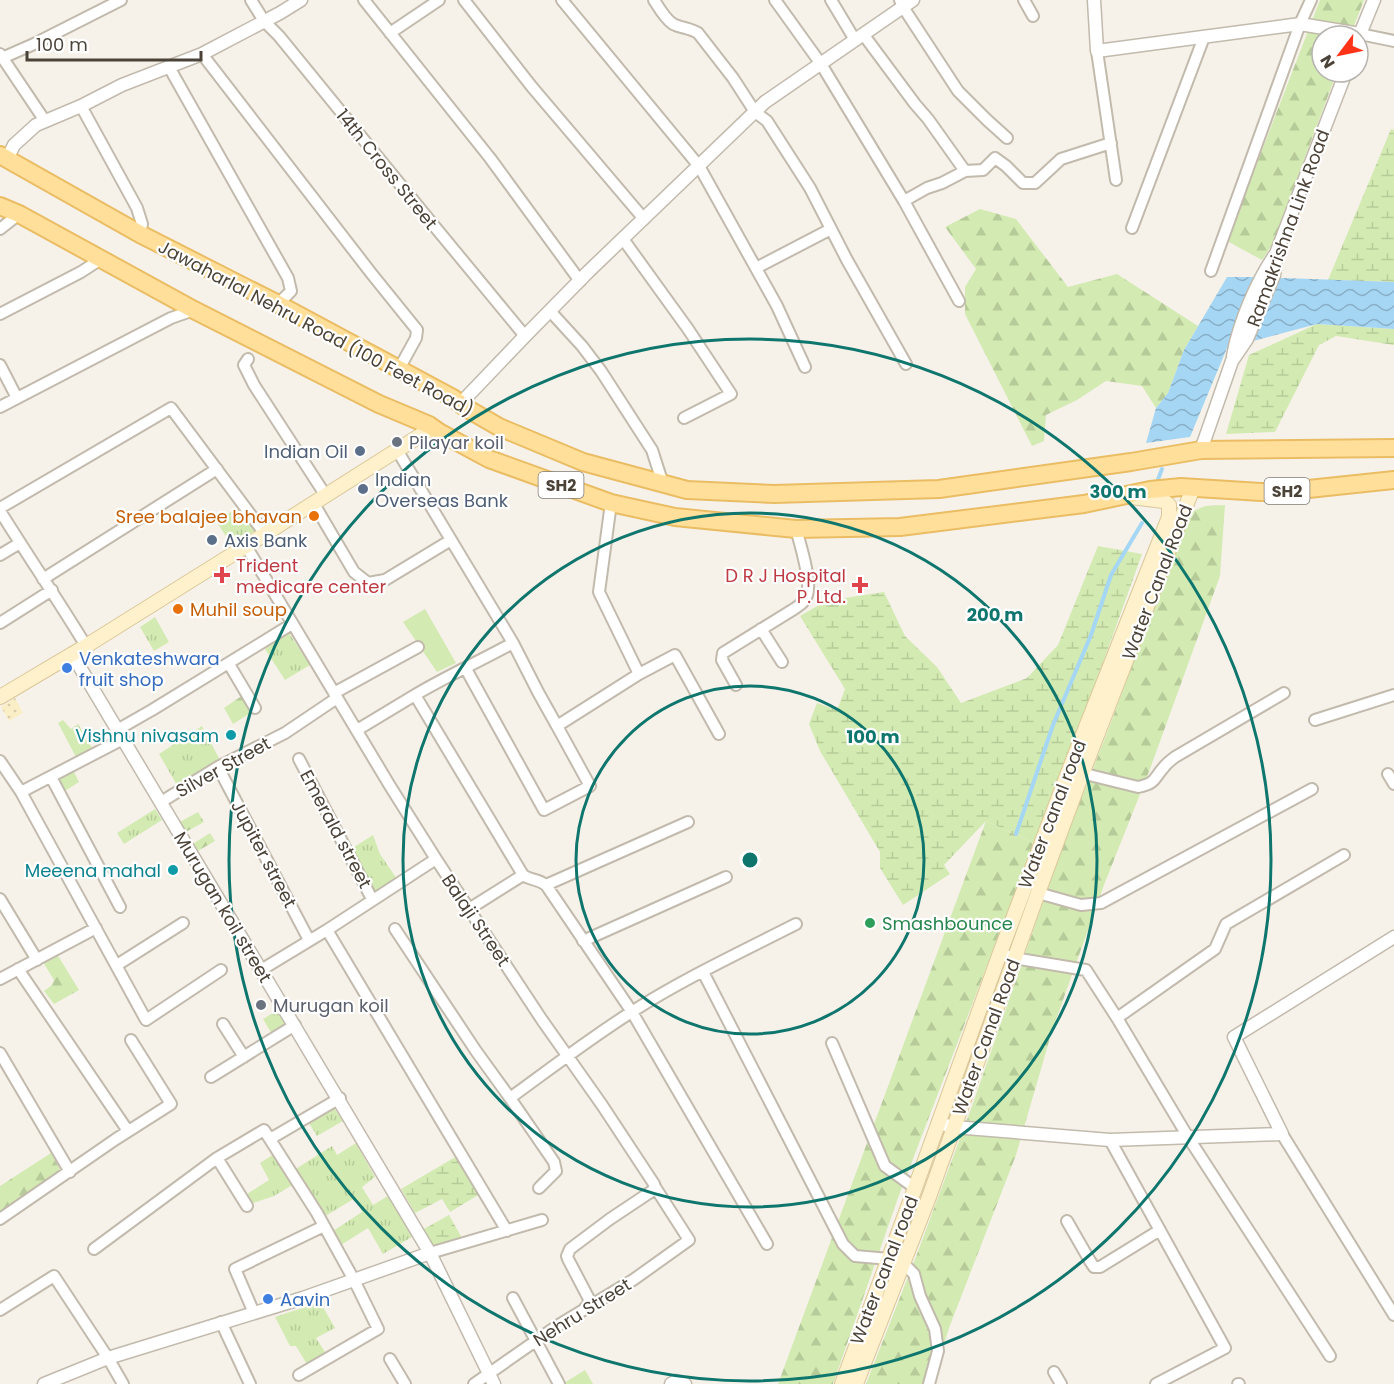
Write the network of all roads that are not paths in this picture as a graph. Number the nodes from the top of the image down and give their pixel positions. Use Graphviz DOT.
graph roads {
  1 [pos="121,0"];
  2 [pos="251,0"];
  3 [pos="301,0"];
  4 [pos="364,0"];
  5 [pos="439,0"];
  6 [pos="464,0"];
  7 [pos="562,0"];
  8 [pos="654,0"];
  9 [pos="775,0"];
  10 [pos="831,0"];
  11 [pos="1024,0"];
  12 [pos="1094,0"];
  13 [pos="1311,0"];
  14 [pos="1374,0"];
  15 [pos="906,2"];
  16 [pos="1033,16"];
  17 [pos="264,21"];
  18 [pos="1300,24"];
  19 [pos="1364,24"];
  20 [pos="1310,26"];
  21 [pos="390,33"];
  22 [pos="859,37"];
  23 [pos="1204,37"];
  24 [pos="1370,38"];
  25 [pos="1394,41"];
  26 [pos="1097,51"];
  27 [pos="202,54"];
  28 [pos="1,56"];
  29 [pos="821,64"];
  30 [pos="169,67"];
  31 [pos="1341,84"];
  32 [pos="81,106"];
  33 [pos="755,112"];
  34 [pos="45,121"];
  35 [pos="1007,138"];
  36 [pos="1111,143"];
  37 [pos="4,157"];
  38 [pos="699,166"];
  39 [pos="965,171"];
  40 [pos="1116,180"];
  41 [pos="904,201"];
  42 [pos="0,206"];
  43 [pos="20,214"];
  44 [pos="644,219"];
  45 [pos="1132,228"];
  46 [pos="0,229"];
  47 [pos="831,229"];
  48 [pos="140,234"];
  49 [pos="623,239"];
  50 [pos="101,259"];
  51 [pos="756,268"];
  52 [pos="1210,271"];
  53 [pos="580,281"];
  54 [pos="959,301"];
  55 [pos="278,304"];
  56 [pos="194,310"];
  57 [pos="550,311"];
  58 [pos="0,315"];
  59 [pos="525,336"];
  60 [pos="248,359"];
  61 [pos="906,364"];
  62 [pos="0,365"];
  63 [pos="805,367"];
  64 [pos="399,369"];
  65 [pos="17,398"];
  66 [pos="461,403"];
  67 [pos="0,407"];
  68 [pos="684,418"];
  69 [pos="435,430"];
  70 [pos="1394,448"];
  71 [pos="1200,450"];
  72 [pos="399,452"];
  73 [pos="217,469"];
  74 [pos="1394,480"];
  75 [pos="663,484"];
  76 [pos="1193,488"];
  77 [pos="1125,496"];
  78 [pos="320,500"];
  79 [pos="611,503"];
  80 [pos="0,510"];
  81 [pos="796,529"];
  82 [pos="265,534"];
  83 [pos="451,540"];
  84 [pos="20,543"];
  85 [pos="246,546"];
  86 [pos="0,555"];
  87 [pos="43,579"];
  88 [pos="52,590"];
  89 [pos="0,623"];
  90 [pos="292,624"];
  91 [pos="761,629"];
  92 [pos="513,643"];
  93 [pos="86,646"];
  94 [pos="418,647"];
  95 [pos="72,654"];
  96 [pos="782,662"];
  97 [pos="229,664"];
  98 [pos="466,669"];
  99 [pos="639,674"];
  100 [pos="736,685"];
  101 [pos="1284,693"];
  102 [pos="1394,694"];
  103 [pos="336,695"];
  104 [pos="415,695"];
  105 [pos="0,697"];
  106 [pos="255,708"];
  107 [pos="1315,720"];
  108 [pos="557,726"];
  109 [pos="357,730"];
  110 [pos="120,734"];
  111 [pos="719,734"];
  112 [pos="299,759"];
  113 [pos="0,761"];
  114 [pos="218,767"];
  115 [pos="1076,772"];
  116 [pos="51,777"];
  117 [pos="1312,789"];
  118 [pos="21,792"];
  119 [pos="161,802"];
  120 [pos="688,822"];
  121 [pos="1344,855"];
  122 [pos="436,859"];
  123 [pos="523,875"];
  124 [pos="726,877"];
  125 [pos="546,885"];
  126 [pos="1038,893"];
  127 [pos="0,899"];
  128 [pos="372,899"];
  129 [pos="120,907"];
  130 [pos="469,909"];
  131 [pos="183,923"];
  132 [pos="796,924"];
  133 [pos="96,928"];
  134 [pos="395,929"];
  135 [pos="327,930"];
  136 [pos="1394,937"];
  137 [pos="309,940"];
  138 [pos="583,941"];
  139 [pos="1000,953"];
  140 [pos="1014,958"];
  141 [pos="37,960"];
  142 [pos="117,964"];
  143 [pos="18,969"];
  144 [pos="221,970"];
  145 [pos="261,970"];
  146 [pos="703,972"];
  147 [pos="0,979"];
  148 [pos="632,1012"];
  149 [pos="1117,1018"];
  150 [pos="223,1024"];
  151 [pos="295,1026"];
  152 [pos="131,1040"];
  153 [pos="832,1043"];
  154 [pos="0,1053"];
  155 [pos="567,1056"];
  156 [pos="244,1057"];
  157 [pos="211,1077"];
  158 [pos="339,1098"];
  159 [pos="510,1098"];
  160 [pos="938,1123"];
  161 [pos="954,1127"];
  162 [pos="128,1131"];
  163 [pos="1282,1134"];
  164 [pos="1188,1137"];
  165 [pos="270,1139"];
  166 [pos="1110,1140"];
  167 [pos="217,1158"];
  168 [pos="70,1172"];
  169 [pos="654,1187"];
  170 [pos="539,1188"];
  171 [pos="915,1188"];
  172 [pos="247,1206"];
  173 [pos="0,1219"];
  174 [pos="542,1220"];
  175 [pos="1067,1221"];
  176 [pos="324,1226"];
  177 [pos="1160,1230"];
  178 [pos="507,1231"];
  179 [pos="767,1244"];
  180 [pos="94,1250"];
  181 [pos="430,1253"];
  182 [pos="888,1259"];
  183 [pos="904,1264"];
  184 [pos="354,1280"];
  185 [pos="513,1298"];
  186 [pos="584,1309"];
  187 [pos="0,1310"];
  188 [pos="254,1313"];
  189 [pos="1394,1315"];
  190 [pos="221,1322"];
  191 [pos="535,1341"];
  192 [pos="1330,1356"];
  193 [pos="108,1358"];
  194 [pos="390,1359"];
  195 [pos="1054,1372"];
  196 [pos="299,1375"];
  197 [pos="492,1379"];
  198 [pos="44,1384"];
  199 [pos="123,1384"];
  200 [pos="250,1384"];
  201 [pos="405,1384"];
  202 [pos="474,1384"];
  203 [pos="559,1384"];
  204 [pos="671,1384"];
  205 [pos="685,1384"];
  206 [pos="842,1384"];
  207 [pos="856,1384"];
  208 [pos="928,1384"];
  209 [pos="1061,1384"];
  210 [pos="1156,1384"];
  1 -- 28 [label="street"];
  2 -- 17 [label="street, 14th Cross Street"];
  3 -- 17 [label="street"];
  4 -- 21 [label="street"];
  5 -- 21 [label="street"];
  6 -- 44 [label="street"];
  7 -- 38 [label="street"];
  8 -- 33 [label="street"];
  9 -- 29 [label="street"];
  10 -- 22 [label="street"];
  11 -- 16 [label="street"];
  12 -- 26 [label="street"];
  13 -- 18 [label="street"];
  14 -- 19 [label="street"];
  15 -- 22 [label="street"];
  15 -- 35 [label="street"];
  17 -- 27 [label="street"];
  17 -- 59 [label="street, 14th Cross Street"];
  18 -- 20 [label="street"];
  18 -- 23 [label="street"];
  18 -- 52 [label="street"];
  21 -- 53 [label="street"];
  22 -- 29 [label="street"];
  22 -- 39 [label="street"];
  23 -- 26 [label="street"];
  23 -- 45 [label="street"];
  24 -- 25 [label="street"];
  26 -- 36 [label="street"];
  27 -- 30 [label="street"];
  27 -- 64 [label="street"];
  28 -- 34 [label="street"];
  29 -- 33 [label="street"];
  29 -- 41 [label="street"];
  30 -- 32 [label="street"];
  30 -- 55 [label="street"];
  31 -- 71 [label="street, Ramakrishna Link Road"];
  32 -- 34 [label="street"];
  32 -- 48 [label="street"];
  33 -- 38 [label="street"];
  33 -- 47 [label="street"];
  34 -- 37 [label="street"];
  36 -- 39 [label="street"];
  36 -- 40 [label="street"];
  37 -- 48 [label="main road, Jawaharlal Nehru Road (100 Feet Road) / SH2"];
  38 -- 44 [label="street"];
  38 -- 51 [label="street"];
  39 -- 41 [label="street"];
  41 -- 54 [label="street"];
  42 -- 43 [label="main road, Jawaharlal Nehru Road (100 Feet Road) / SH2"];
  43 -- 46 [label="street"];
  43 -- 50 [label="main road, Jawaharlal Nehru Road (100 Feet Road) / SH2"];
  44 -- 49 [label="street"];
  47 -- 51 [label="street"];
  47 -- 61 [label="street"];
  48 -- 55 [label="main road, Jawaharlal Nehru Road (100 Feet Road) / SH2"];
  49 -- 53 [label="street"];
  49 -- 68 [label="street"];
  50 -- 56 [label="main road, Jawaharlal Nehru Road (100 Feet Road) / SH2"];
  50 -- 58 [label="street"];
  51 -- 63 [label="street"];
  53 -- 57 [label="street"];
  55 -- 64 [label="main road, Jawaharlal Nehru Road (100 Feet Road) / SH2"];
  56 -- 65 [label="street"];
  56 -- 69 [label="main road, Jawaharlal Nehru Road (100 Feet Road) / SH2"];
  57 -- 59 [label="street"];
  57 -- 75 [label="street"];
  59 -- 66 [label="street"];
  60 -- 78 [label="street"];
  62 -- 65 [label="street"];
  64 -- 66 [label="main road, Jawaharlal Nehru Road (100 Feet Road) / SH2"];
  65 -- 67 [label="street"];
  66 -- 75 [label="main road, Jawaharlal Nehru Road (100 Feet Road) / SH2"];
  69 -- 72 [label="main road"];
  69 -- 79 [label="main road, Jawaharlal Nehru Road (100 Feet Road) / SH2"];
  70 -- 71 [label="main road, Jawaharlal Nehru Road (100 Feet Road) / SH2"];
  71 -- 75 [label="main road, Jawaharlal Nehru Road (100 Feet Road) / SH2"];
  72 -- 78 [label="main road"];
  72 -- 78 [label="main road"];
  72 -- 83 [label="street"];
  73 -- 80 [label="street"];
  73 -- 82 [label="street"];
  73 -- 87 [label="street"];
  74 -- 76 [label="main road, Jawaharlal Nehru Road (100 Feet Road) / SH2"];
  76 -- 77 [label="main road, Jawaharlal Nehru Road (100 Feet Road) / SH2"];
  76 -- 115 [label="main road, Water Canal Road"];
  77 -- 81 [label="main road, Jawaharlal Nehru Road (100 Feet Road) / SH2"];
  77 -- 115 [label="main road, Water canal road"];
  78 -- 82 [label="main road"];
  78 -- 83 [label="street"];
  79 -- 81 [label="main road, Jawaharlal Nehru Road (100 Feet Road) / SH2"];
  79 -- 99 [label="street"];
  80 -- 84 [label="street"];
  81 -- 91 [label="street"];
  82 -- 85 [label="main road"];
  83 -- 92 [label="street"];
  84 -- 86 [label="street"];
  84 -- 87 [label="street"];
  85 -- 90 [label="street, Balaji Street"];
  85 -- 93 [label="main road"];
  87 -- 88 [label="street"];
  88 -- 89 [label="street"];
  88 -- 93 [label="street"];
  90 -- 97 [label="street"];
  90 -- 103 [label="street, Balaji Street"];
  91 -- 96 [label="street"];
  91 -- 100 [label="street"];
  92 -- 98 [label="street"];
  92 -- 108 [label="street"];
  93 -- 95 [label="main road"];
  94 -- 103 [label="street, Silver Street"];
  95 -- 105 [label="main road"];
  95 -- 110 [label="street, Murugan koil street"];
  97 -- 106 [label="street"];
  97 -- 110 [label="street"];
  98 -- 104 [label="street"];
  98 -- 108 [label="street"];
  99 -- 108 [label="street"];
  99 -- 111 [label="street"];
  101 -- 115 [label="street"];
  102 -- 107 [label="street"];
  103 -- 109 [label="street, Balaji Street"];
  103 -- 114 [label="street, Silver Street"];
  104 -- 109 [label="street"];
  104 -- 123 [label="street"];
  109 -- 122 [label="street, Balaji Street"];
  110 -- 116 [label="street"];
  110 -- 119 [label="street, Murugan koil street"];
  112 -- 128 [label="street, Emerald street"];
  113 -- 118 [label="street"];
  114 -- 119 [label="street, Silver Street"];
  114 -- 137 [label="street, Jupiter street"];
  115 -- 126 [label="main road, Water Canal Road"];
  115 -- 139 [label="main road, Water canal road"];
  116 -- 118 [label="street"];
  116 -- 129 [label="street"];
  117 -- 126 [label="street"];
  118 -- 133 [label="street"];
  119 -- 145 [label="street, Murugan koil street"];
  120 -- 125 [label="street"];
  121 -- 149 [label="street"];
  122 -- 128 [label="street"];
  122 -- 130 [label="street, Balaji Street"];
  123 -- 125 [label="street"];
  123 -- 130 [label="street"];
  124 -- 138 [label="street"];
  125 -- 138 [label="street"];
  126 -- 140 [label="main road, Water Canal Road"];
  127 -- 141 [label="street"];
  128 -- 135 [label="street"];
  130 -- 155 [label="street, Balaji Street"];
  131 -- 142 [label="street"];
  132 -- 146 [label="street"];
  133 -- 141 [label="street"];
  133 -- 142 [label="street"];
  134 -- 159 [label="street"];
  135 -- 137 [label="street"];
  135 -- 178 [label="street"];
  136 -- 163 [label="street"];
  137 -- 145 [label="street"];
  138 -- 148 [label="street"];
  139 -- 140 [label="street"];
  139 -- 160 [label="main road, Water canal road"];
  140 -- 149 [label="street"];
  140 -- 161 [label="main road, Water Canal Road"];
  141 -- 143 [label="street"];
  142 -- 144 [label="street"];
  143 -- 147 [label="street"];
  143 -- 162 [label="street"];
  145 -- 151 [label="street, Murugan koil street"];
  146 -- 148 [label="street"];
  146 -- 182 [label="street"];
  148 -- 155 [label="street"];
  148 -- 179 [label="street"];
  149 -- 164 [label="street"];
  150 -- 156 [label="street"];
  151 -- 156 [label="street"];
  151 -- 158 [label="street, Murugan koil street"];
  152 -- 162 [label="street"];
  153 -- 171 [label="street"];
  154 -- 168 [label="street"];
  155 -- 159 [label="street"];
  155 -- 169 [label="street, Balaji Street"];
  156 -- 157 [label="street"];
  158 -- 165 [label="street"];
  158 -- 181 [label="street, Murugan koil street"];
  159 -- 170 [label="street"];
  160 -- 161 [label="street"];
  160 -- 171 [label="main road, Water canal road"];
  161 -- 166 [label="street"];
  161 -- 183 [label="main road, Water Canal Road"];
  162 -- 168 [label="street"];
  163 -- 164 [label="street"];
  163 -- 189 [label="street"];
  164 -- 166 [label="street"];
  164 -- 192 [label="street"];
  165 -- 167 [label="street"];
  165 -- 176 [label="street"];
  166 -- 177 [label="street"];
  167 -- 172 [label="street"];
  167 -- 180 [label="street"];
  168 -- 173 [label="street"];
  169 -- 186 [label="street"];
  169 -- 186 [label="street, Nehru Street"];
  171 -- 182 [label="main road, Water canal road"];
  174 -- 178 [label="street"];
  175 -- 177 [label="street"];
  176 -- 184 [label="street"];
  176 -- 188 [label="street"];
  177 -- 210 [label="street"];
  178 -- 181 [label="street"];
  181 -- 184 [label="street"];
  181 -- 197 [label="street, Murugan koil street"];
  182 -- 183 [label="street"];
  182 -- 206 [label="main road, Water canal road"];
  183 -- 207 [label="main road, Water Canal Road"];
  183 -- 208 [label="street"];
  184 -- 188 [label="street"];
  184 -- 196 [label="street"];
  185 -- 191 [label="street"];
  186 -- 191 [label="street, Nehru Street"];
  187 -- 193 [label="street"];
  188 -- 190 [label="street"];
  190 -- 193 [label="street"];
  190 -- 200 [label="street"];
  191 -- 197 [label="street, Nehru Street"];
  191 -- 203 [label="street"];
  193 -- 198 [label="street"];
  193 -- 199 [label="street"];
  194 -- 201 [label="street"];
  195 -- 209 [label="street"];
  197 -- 202 [label="street, Nehru Street"];
  204 -- 205 [label="street"];
}
